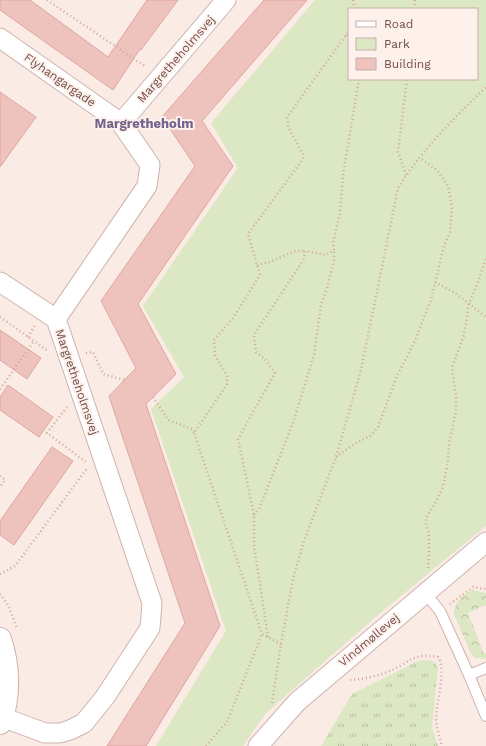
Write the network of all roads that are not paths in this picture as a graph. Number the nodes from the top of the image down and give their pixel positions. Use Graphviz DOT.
graph roads {
  1 [pos="226,0"];
  2 [pos="0,38"];
  3 [pos="121,123"];
  4 [pos="0,282"];
  5 [pos="56,319"];
  6 [pos="486,542"];
  7 [pos="425,593"];
  8 [pos="0,639"];
  9 [pos="486,668"];
  10 [pos="469,675"];
  11 [pos="486,716"];
  12 [pos="1,720"];
  13 [pos="258,746"];
  1 -- 3 [label="street, Margretheholmsvej"];
  2 -- 3 [label="street, Flyhangargade"];
  3 -- 5 [label="street, Margretheholmsvej"];
  4 -- 5 [label="street"];
  5 -- 12 [label="street, Margretheholmsvej"];
  6 -- 7 [label="street, Vindmøllevej"];
  7 -- 10 [label="lane"];
  7 -- 13 [label="street, Vindmøllevej"];
  8 -- 12 [label="street"];
  9 -- 10 [label="lane"];
  10 -- 11 [label="lane"];
}
